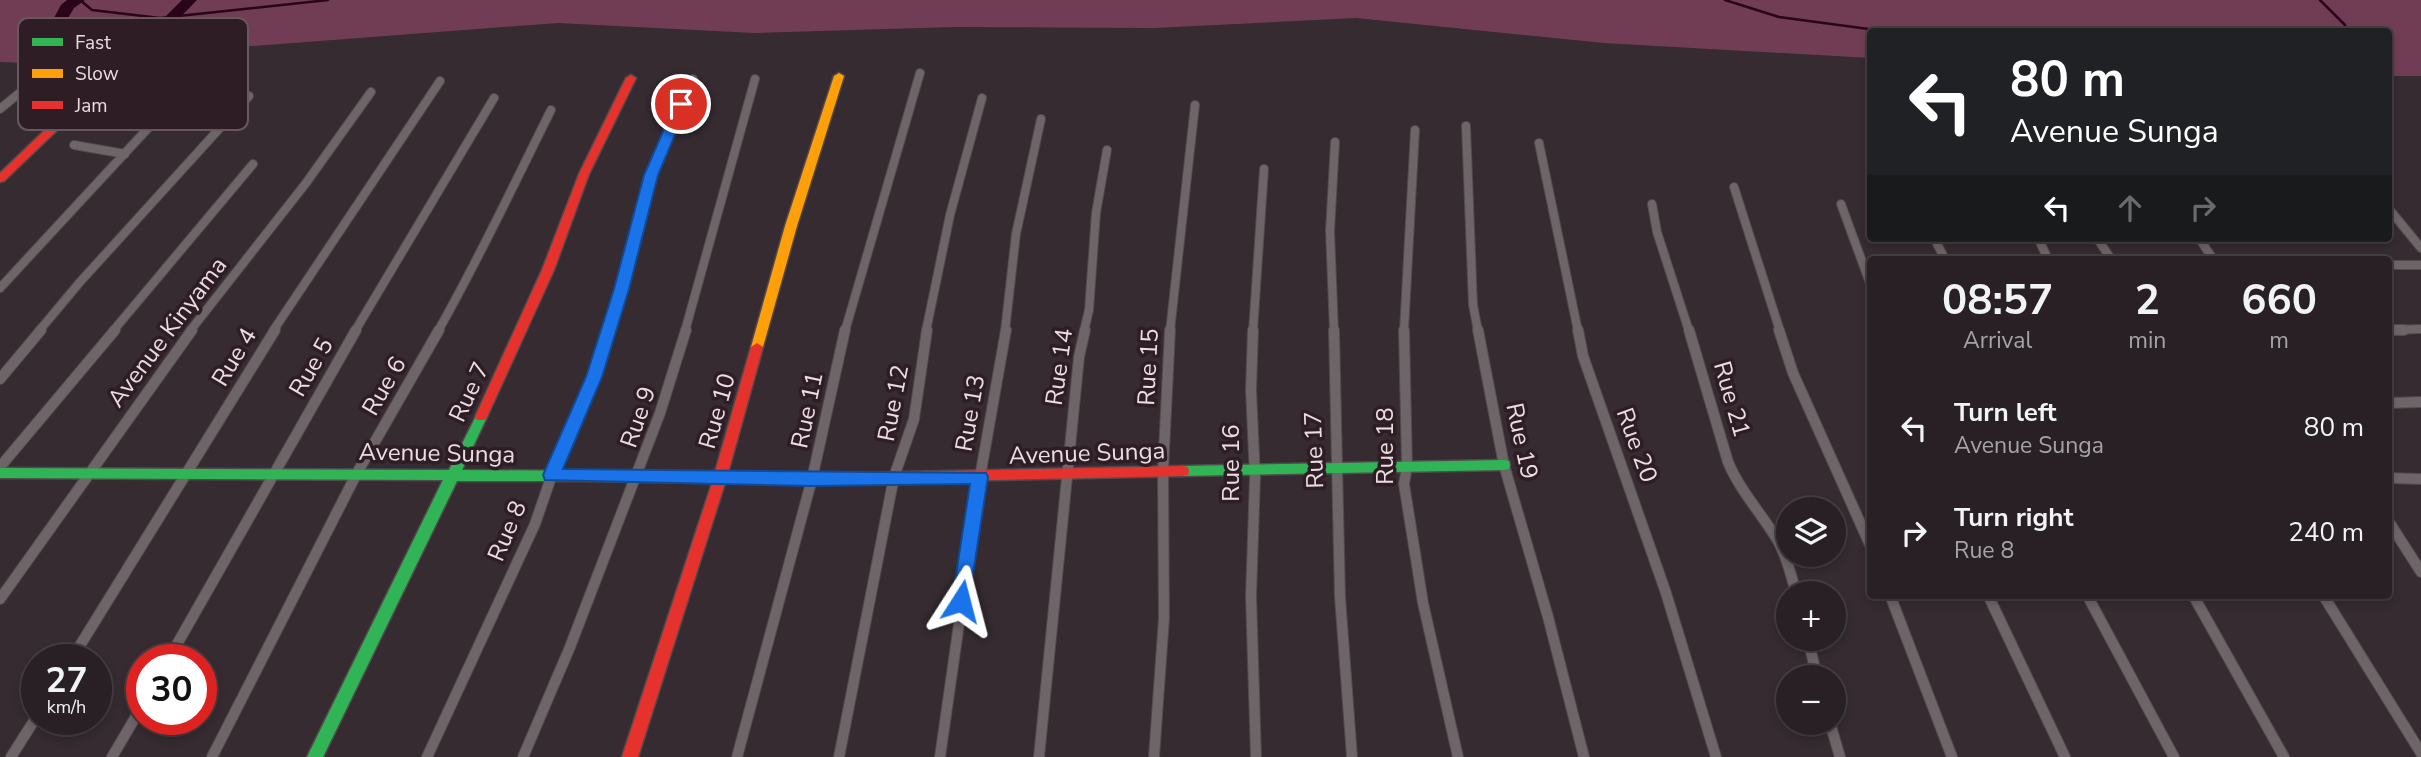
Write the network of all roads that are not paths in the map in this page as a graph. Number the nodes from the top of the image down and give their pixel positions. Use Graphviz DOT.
graph roads {
  1 [pos="920,73"];
  2 [pos="839,76"];
  3 [pos="631,78"];
  4 [pos="693,79"];
  5 [pos="755,79"];
  6 [pos="440,81"];
  7 [pos="371,92"];
  8 [pos="18,94"];
  9 [pos="494,98"];
  10 [pos="982,98"];
  11 [pos="1195,105"];
  12 [pos="0,108"];
  13 [pos="551,110"];
  14 [pos="1041,119"];
  15 [pos="1466,125"];
  16 [pos="49,130"];
  17 [pos="145,130"];
  18 [pos="218,130"];
  19 [pos="1415,130"];
  20 [pos="1335,142"];
  21 [pos="1539,143"];
  22 [pos="74,145"];
  23 [pos="1107,150"];
  24 [pos="125,155"];
  25 [pos="253,164"];
  26 [pos="1264,169"];
  27 [pos="0,179"];
  28 [pos="1734,187"];
  29 [pos="1652,204"];
  30 [pos="1841,204"];
  31 [pos="2392,213"];
  32 [pos="2421,248"];
  33 [pos="2392,265"];
  34 [pos="2421,265"];
  35 [pos="1867,275"];
  36 [pos="0,288"];
  37 [pos="2421,329"];
  38 [pos="2392,330"];
  39 [pos="0,379"];
  40 [pos="2421,402"];
  41 [pos="2392,403"];
  42 [pos="1504,465"];
  43 [pos="0,467"];
  44 [pos="1408,467"];
  45 [pos="1336,468"];
  46 [pos="1255,469"];
  47 [pos="1163,471"];
  48 [pos="0,472"];
  49 [pos="357,472"];
  50 [pos="274,473"];
  51 [pos="86,474"];
  52 [pos="186,475"];
  53 [pos="551,475"];
  54 [pos="1068,476"];
  55 [pos="452,477"];
  56 [pos="894,477"];
  57 [pos="980,477"];
  58 [pos="637,478"];
  59 [pos="720,478"];
  60 [pos="2392,478"];
  61 [pos="2421,479"];
  62 [pos="812,480"];
  63 [pos="2392,527"];
  64 [pos="1867,538"];
  65 [pos="2420,570"];
  66 [pos="1793,581"];
  67 [pos="0,599"];
  68 [pos="1892,599"];
  69 [pos="1990,599"];
  70 [pos="2089,599"];
  71 [pos="2195,599"];
  72 [pos="2325,599"];
  73 [pos="81,644"];
  74 [pos="177,644"];
  75 [pos="126,734"];
  76 [pos="25,735"];
  77 [pos="1834,735"];
  78 [pos="2421,753"];
  79 [pos="11,757"];
  80 [pos="113,757"];
  81 [pos="212,757"];
  82 [pos="315,757"];
  83 [pos="427,757"];
  84 [pos="523,757"];
  85 [pos="630,757"];
  86 [pos="737,757"];
  87 [pos="839,757"];
  88 [pos="940,757"];
  89 [pos="1040,757"];
  90 [pos="1154,757"];
  91 [pos="1256,757"];
  92 [pos="1352,757"];
  93 [pos="1458,757"];
  94 [pos="1584,757"];
  95 [pos="1716,757"];
  96 [pos="1840,757"];
  97 [pos="1952,757"];
  98 [pos="2065,757"];
  99 [pos="2174,757"];
  100 [pos="2284,757"];
  1 -- 62 [label="street, Rue 11"];
  2 -- 59 [label="street, Rue 10"];
  3 -- 55 [label="street, Rue 7"];
  4 -- 53 [label="street, Rue 8"];
  5 -- 58 [label="street, Rue 9"];
  6 -- 52 [label="street, Rue 4"];
  7 -- 51 [label="street, Avenue Kinyama"];
  8 -- 12 [label="street"];
  9 -- 50 [label="street, Rue 5"];
  10 -- 56 [label="street, Rue 12"];
  11 -- 47 [label="street, Rue 15"];
  13 -- 49 [label="street, Rue 6"];
  14 -- 57 [label="street, Rue 13"];
  15 -- 42 [label="street, Rue 19"];
  16 -- 27 [label="street"];
  17 -- 24 [label="street"];
  18 -- 39 [label="street"];
  19 -- 44 [label="street, Rue 18"];
  20 -- 45 [label="street, Rue 17"];
  21 -- 95 [label="street, Rue 20"];
  22 -- 24 [label="street"];
  23 -- 54 [label="street, Rue 14"];
  24 -- 36 [label="street"];
  25 -- 43 [label="street"];
  26 -- 46 [label="street, Rue 16"];
  28 -- 64 [label="street"];
  29 -- 66 [label="street, Rue 21"];
  30 -- 35 [label="street"];
  31 -- 32 [label="street"];
  33 -- 34 [label="street"];
  37 -- 38 [label="street"];
  40 -- 41 [label="street"];
  42 -- 44 [label="street, Avenue Sunga"];
  42 -- 94 [label="street, Rue 19"];
  44 -- 45 [label="street, Avenue Sunga"];
  44 -- 93 [label="street, Rue 18"];
  45 -- 46 [label="street, Avenue Sunga"];
  45 -- 92 [label="street, Rue 17"];
  46 -- 47 [label="street, Avenue Sunga"];
  46 -- 91 [label="street, Rue 16"];
  47 -- 54 [label="street, Avenue Sunga"];
  47 -- 90 [label="street, Rue 15"];
  48 -- 51 [label="street, Avenue Sunga"];
  49 -- 50 [label="street, Avenue Sunga"];
  49 -- 55 [label="street, Avenue Sunga"];
  49 -- 81 [label="street, Rue 6"];
  50 -- 52 [label="street, Avenue Sunga"];
  50 -- 74 [label="street, Rue 5"];
  51 -- 52 [label="street, Avenue Sunga"];
  51 -- 67 [label="street, Avenue Kinyama"];
  52 -- 73 [label="street, Rue 4"];
  53 -- 55 [label="street, Avenue Sunga"];
  53 -- 58 [label="street, Avenue Sunga"];
  53 -- 83 [label="street, Rue 8"];
  54 -- 57 [label="street, Avenue Sunga"];
  54 -- 89 [label="street, Rue 14"];
  55 -- 82 [label="street, Rue 7"];
  56 -- 57 [label="street, Avenue Sunga"];
  56 -- 62 [label="street, Avenue Sunga"];
  56 -- 87 [label="street, Rue 12"];
  57 -- 88 [label="street, Rue 13"];
  58 -- 59 [label="street, Avenue Sunga"];
  58 -- 84 [label="street, Rue 9"];
  59 -- 62 [label="street, Avenue Sunga"];
  59 -- 85 [label="street, Rue 10"];
  60 -- 61 [label="street"];
  62 -- 86 [label="street, Rue 11"];
  63 -- 65 [label="street"];
  68 -- 97 [label="street"];
  69 -- 98 [label="street"];
  70 -- 99 [label="street"];
  71 -- 100 [label="street"];
  72 -- 78 [label="street"];
  75 -- 80 [label="street"];
  76 -- 79 [label="street"];
  77 -- 96 [label="street"];
}
